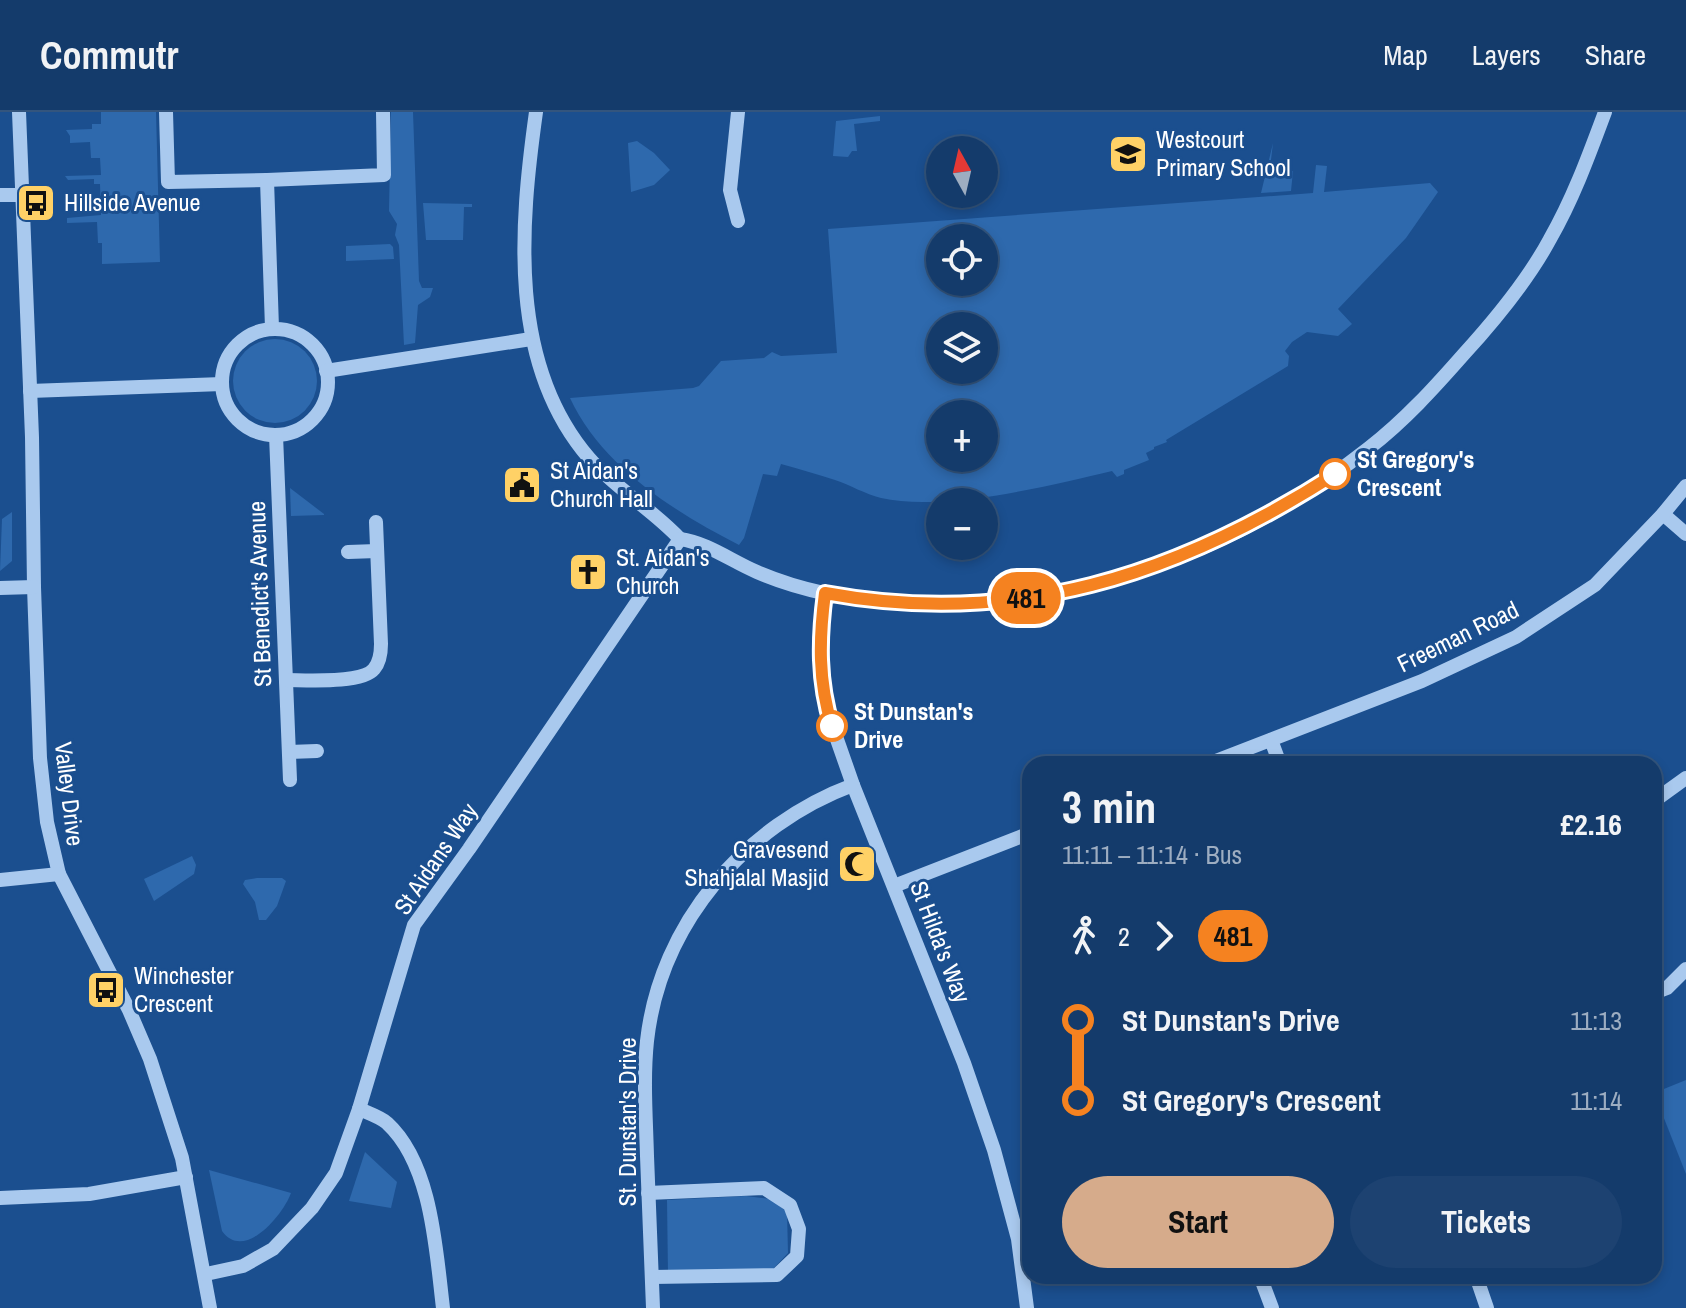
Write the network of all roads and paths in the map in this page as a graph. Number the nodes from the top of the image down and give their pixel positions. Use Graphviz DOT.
graph roads {
  1 [pos="19,112"];
  2 [pos="166,112"];
  3 [pos="383,112"];
  4 [pos="536,112"];
  5 [pos="738,112"];
  6 [pos="1605,112"];
  7 [pos="267,180"];
  8 [pos="0,195"];
  9 [pos="21,195"];
  10 [pos="738,221"];
  11 [pos="272,328"];
  12 [pos="531,339"];
  13 [pos="326,371"];
  14 [pos="222,384"];
  15 [pos="30,391"];
  16 [pos="276,435"];
  17 [pos="1686,486"];
  18 [pos="1663,514"];
  19 [pos="376,522"];
  20 [pos="1686,534"];
  21 [pos="680,539"];
  22 [pos="377,551"];
  23 [pos="348,552"];
  24 [pos="34,587"];
  25 [pos="0,588"];
  26 [pos="825,593"];
  27 [pos="286,680"];
  28 [pos="1271,740"];
  29 [pos="317,751"];
  30 [pos="289,752"];
  31 [pos="1229,756"];
  32 [pos="1277,756"];
  33 [pos="1686,778"];
  34 [pos="290,780"];
  35 [pos="853,785"];
  36 [pos="1662,795"];
  37 [pos="1022,836"];
  38 [pos="59,874"];
  39 [pos="0,880"];
  40 [pos="894,886"];
  41 [pos="1686,969"];
  42 [pos="1662,990"];
  43 [pos="359,1109"];
  44 [pos="186,1177"];
  45 [pos="648,1193"];
  46 [pos="0,1198"];
  47 [pos="1022,1270"];
  48 [pos="206,1274"];
  49 [pos="652,1277"];
  50 [pos="1024,1284"];
  51 [pos="1263,1284"];
  52 [pos="1479,1284"];
  53 [pos="210,1308"];
  54 [pos="443,1308"];
  55 [pos="653,1308"];
  56 [pos="1027,1308"];
  57 [pos="1272,1308"];
  58 [pos="1487,1308"];
  1 -- 9 [label="street, Valley Drive"];
  2 -- 7 [label="street"];
  3 -- 7 [label="street"];
  4 -- 12 [label="street"];
  5 -- 10 [label="street"];
  6 -- 26 [label="street"];
  7 -- 11 [label="street"];
  8 -- 9 [label="street"];
  9 -- 15 [label="street, Valley Drive"];
  11 -- 13 [label="street"];
  11 -- 14 [label="street"];
  12 -- 13 [label="street"];
  12 -- 21 [label="street"];
  13 -- 16 [label="street"];
  14 -- 15 [label="street"];
  14 -- 16 [label="street"];
  15 -- 24 [label="street, Valley Drive"];
  16 -- 27 [label="street, St Benedict's Avenue"];
  17 -- 18 [label="street, Freeman Road"];
  18 -- 20 [label="street"];
  18 -- 28 [label="street, Freeman Road"];
  19 -- 22 [label="street"];
  21 -- 26 [label="street"];
  21 -- 43 [label="street, St Aidans Way"];
  22 -- 23 [label="street"];
  22 -- 27 [label="street"];
  24 -- 25 [label="street"];
  24 -- 38 [label="street, Valley Drive"];
  26 -- 35 [label="street, St Hilda's Way"];
  27 -- 30 [label="street, St Benedict's Avenue"];
  28 -- 31 [label="street, Freeman Road"];
  28 -- 32 [label="street"];
  29 -- 30 [label="street"];
  30 -- 34 [label="street, St Benedict's Avenue"];
  33 -- 36 [label="street"];
  35 -- 40 [label="street, St Hilda's Way"];
  35 -- 45 [label="street, St. Dunstan's Drive"];
  37 -- 40 [label="street"];
  38 -- 39 [label="street"];
  38 -- 44 [label="street, Valley Drive"];
  40 -- 47 [label="street, St Hilda's Way"];
  41 -- 42 [label="street"];
  43 -- 48 [label="street, St Aidans Way"];
  43 -- 54 [label="street"];
  44 -- 46 [label="street"];
  44 -- 48 [label="street, Valley Drive"];
  45 -- 49 [label="street, St. Dunstan's Drive"];
  45 -- 49 [label="street"];
  48 -- 53 [label="street, Valley Drive"];
  49 -- 55 [label="street, St. Dunstan's Drive"];
  50 -- 56 [label="street, St Hilda's Way"];
  51 -- 57 [label="street"];
  52 -- 58 [label="street"];
}
